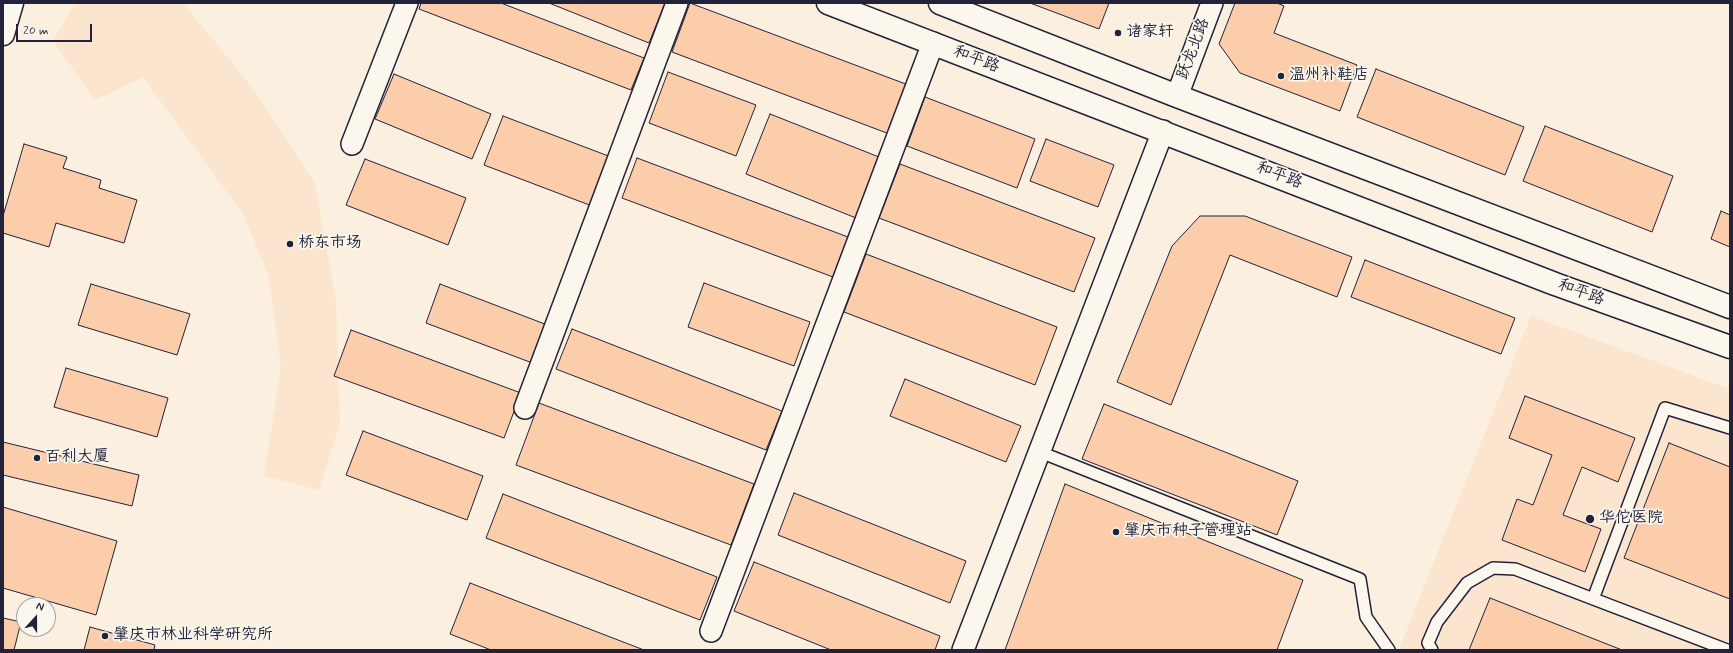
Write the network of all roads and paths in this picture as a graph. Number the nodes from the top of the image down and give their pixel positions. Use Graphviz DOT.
graph roads {
  1 [pos="12,3"];
  2 [pos="407,3"];
  3 [pos="677,3"];
  4 [pos="828,3"];
  5 [pos="940,3"];
  6 [pos="1212,3"];
  7 [pos="3,34"];
  8 [pos="933,43"];
  9 [pos="1177,96"];
  10 [pos="1163,131"];
  11 [pos="352,144"];
  12 [pos="1730,307"];
  13 [pos="1730,347"];
  14 [pos="525,408"];
  15 [pos="1730,428"];
  16 [pos="1040,452"];
  17 [pos="1593,599"];
  18 [pos="711,631"];
  19 [pos="963,650"];
  20 [pos="1389,650"];
  21 [pos="1432,650"];
  22 [pos="1727,650"];
  1 -- 7 [label="main road"];
  2 -- 11 [label="street"];
  3 -- 14 [label="street"];
  4 -- 8 [label="main road, 和平路"];
  5 -- 9 [label="main road"];
  6 -- 9 [label="street, 跃龙北路"];
  8 -- 10 [label="main road, 和平路"];
  8 -- 18 [label="street"];
  9 -- 12 [label="main road"];
  10 -- 13 [label="main road, 和平路"];
  10 -- 16 [label="street"];
  15 -- 17 [label="lane"];
  16 -- 19 [label="street"];
  16 -- 20 [label="lane"];
  17 -- 21 [label="lane"];
  17 -- 22 [label="lane"];
}
